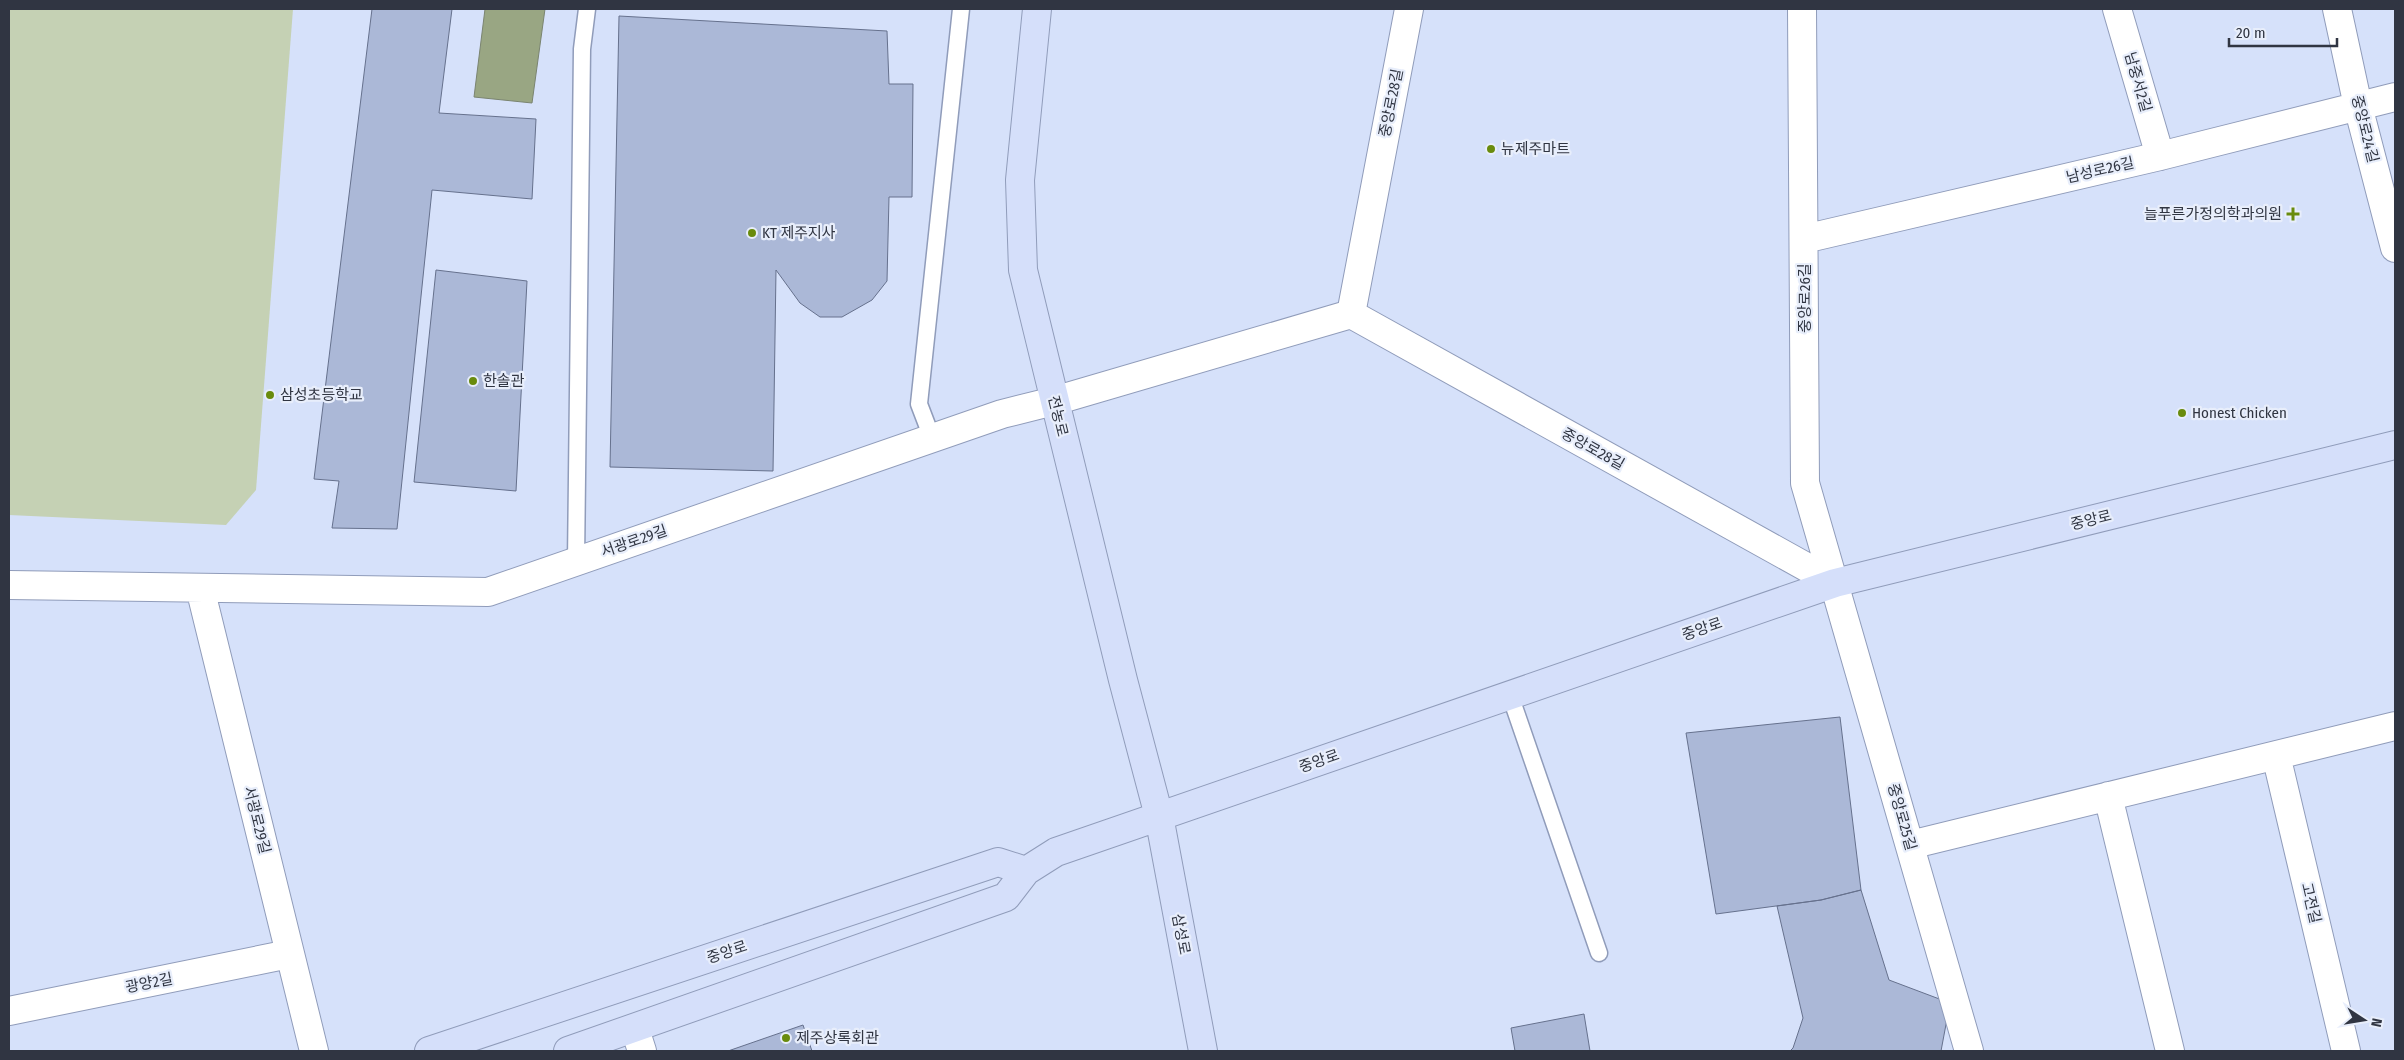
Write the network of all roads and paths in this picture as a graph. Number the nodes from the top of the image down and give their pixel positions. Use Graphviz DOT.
graph roads {
  1 [pos="587,9"];
  2 [pos="961,9"];
  3 [pos="1037,9"];
  4 [pos="1409,9"];
  5 [pos="1802,9"];
  6 [pos="2117,9"];
  7 [pos="2337,9"];
  8 [pos="2395,97"];
  9 [pos="2358,106"];
  10 [pos="2160,156"];
  11 [pos="1804,239"];
  12 [pos="2395,248"];
  13 [pos="1351,314"];
  14 [pos="1054,401"];
  15 [pos="932,438"];
  16 [pos="2395,444"];
  17 [pos="576,562"];
  18 [pos="1835,583"];
  19 [pos="9,585"];
  20 [pos="200,588"];
  21 [pos="1510,695"];
  22 [pos="2395,726"];
  23 [pos="2276,755"];
  24 [pos="2108,796"];
  25 [pos="1159,816"];
  26 [pos="1910,845"];
  27 [pos="1026,871"];
  28 [pos="1599,953"];
  29 [pos="289,954"];
  30 [pos="9,1011"];
  31 [pos="638,1040"];
  32 [pos="314,1051"];
  33 [pos="429,1051"];
  34 [pos="568,1051"];
  35 [pos="1203,1051"];
  36 [pos="1969,1051"];
  37 [pos="2170,1051"];
  38 [pos="2346,1051"];
  1 -- 17 [label="lane"];
  2 -- 15 [label="lane"];
  3 -- 14 [label="main road, 전농로"];
  4 -- 13 [label="street, 중앙로28길"];
  5 -- 11 [label="street, 중앙로26길"];
  6 -- 10 [label="street, 남중서2길"];
  7 -- 9 [label="street, 중앙로24길"];
  8 -- 9 [label="street, 남성로26길"];
  9 -- 10 [label="street, 남성로26길"];
  9 -- 12 [label="street, 중앙로24길"];
  10 -- 11 [label="street, 남성로26길"];
  11 -- 18 [label="street, 중앙로26길"];
  13 -- 14 [label="street"];
  13 -- 18 [label="street, 중앙로28길"];
  14 -- 15 [label="street, 서광로29길"];
  14 -- 25 [label="main road, 전농로"];
  15 -- 17 [label="street, 서광로29길"];
  16 -- 18 [label="main road, 중앙로"];
  17 -- 20 [label="street, 서광로29길"];
  18 -- 21 [label="main road, 중앙로"];
  18 -- 26 [label="street, 중앙로25길"];
  19 -- 20 [label="street, 서광로29길"];
  20 -- 29 [label="street, 서광로29길"];
  21 -- 25 [label="main road, 중앙로"];
  21 -- 28 [label="lane"];
  22 -- 23 [label="street"];
  23 -- 24 [label="street"];
  23 -- 38 [label="street, 고전길"];
  24 -- 26 [label="street"];
  24 -- 37 [label="street"];
  25 -- 27 [label="main road, 중앙로"];
  25 -- 35 [label="main road, 삼성로"];
  26 -- 36 [label="street, 중앙로25길"];
  27 -- 31 [label="main road, 중앙로"];
  27 -- 33 [label="main road, 중앙로"];
  29 -- 30 [label="street, 광양2길"];
  29 -- 32 [label="street, 서광로29길"];
  31 -- 34 [label="main road, 중앙로"];
}
